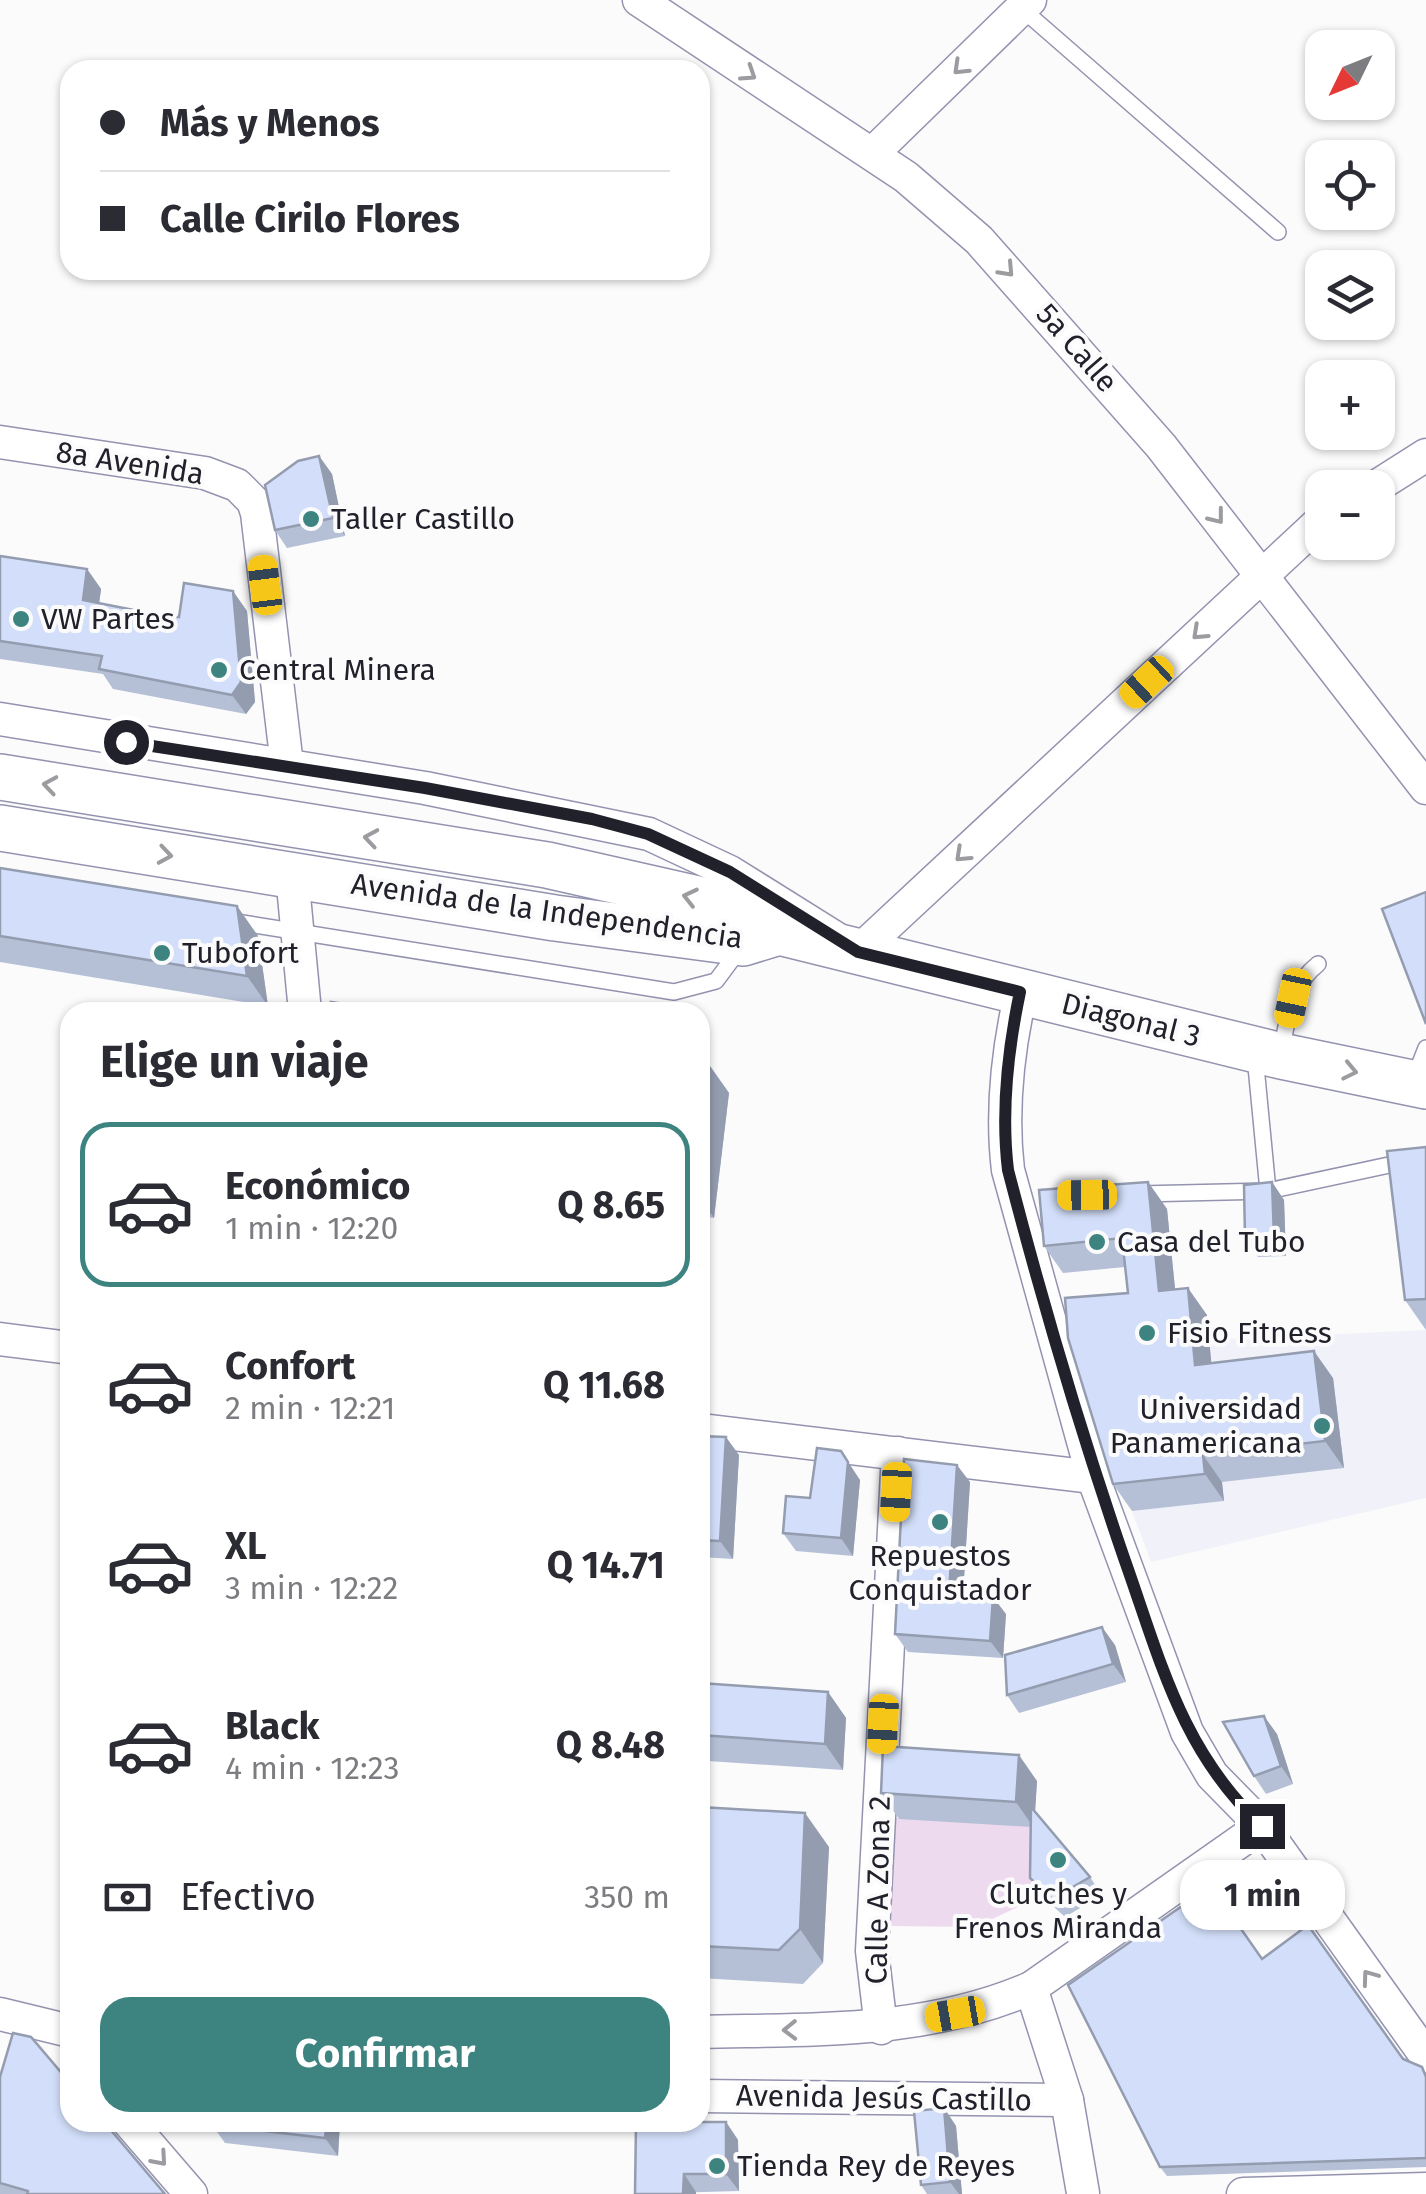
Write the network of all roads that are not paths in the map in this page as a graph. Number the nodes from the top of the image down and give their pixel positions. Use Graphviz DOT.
graph roads {
  1 [pos="639,0"];
  2 [pos="1026,4"];
  3 [pos="873,153"];
  4 [pos="1278,232"];
  5 [pos="0,442"];
  6 [pos="1426,455"];
  7 [pos="1395,475"];
  8 [pos="1305,535"];
  9 [pos="1262,574"];
  10 [pos="0,719"];
  11 [pos="286,766"];
  12 [pos="0,777"];
  13 [pos="1426,788"];
  14 [pos="0,828"];
  15 [pos="292,875"];
  16 [pos="204,916"];
  17 [pos="297,932"];
  18 [pos="761,938"];
  19 [pos="858,952"];
  20 [pos="1318,964"];
  21 [pos="1020,992"];
  22 [pos="304,1002"];
  23 [pos="1268,1053"];
  24 [pos="1421,1072"];
  25 [pos="1426,1157"];
  26 [pos="1268,1191"];
  27 [pos="1112,1194"];
  28 [pos="0,1339"];
  29 [pos="60,1347"];
  30 [pos="710,1431"];
  31 [pos="898,1453"];
  32 [pos="1093,1477"];
  33 [pos="1262,1826"];
  34 [pos="1031,1988"];
  35 [pos="0,2014"];
  36 [pos="881,2028"];
  37 [pos="60,2030"];
  38 [pos="710,2032"];
  39 [pos="1426,2056"];
  40 [pos="710,2096"];
  41 [pos="1067,2100"];
  42 [pos="138,2132"];
  43 [pos="1426,2189"];
  44 [pos="1350,2191"];
  45 [pos="191,2194"];
  46 [pos="1087,2194"];
  47 [pos="1243,2194"];
  1 -- 3 [label="street, 5a Calle, one-way"];
  2 -- 3 [label="street, one-way"];
  2 -- 4 [label="lane"];
  3 -- 9 [label="street, 5a Calle, one-way"];
  5 -- 11 [label="street, 8a Avenida"];
  6 -- 7 [label="street"];
  8 -- 9 [label="street"];
  9 -- 13 [label="street, 5a Calle"];
  9 -- 19 [label="street, one-way"];
  10 -- 11 [label="street"];
  11 -- 19 [label="street"];
  18 -- 12 [label="main road, Avenida de la Independencia, one-way"];
  14 -- 15 [label="main road, Avenida de la Independencia, one-way"];
  15 -- 17 [label="street"];
  15 -- 18 [label="main road, Avenida de la Independencia"];
  16 -- 17 [label="lane"];
  17 -- 18 [label="lane"];
  17 -- 22 [label="street"];
  18 -- 19 [label="main road, Diagonal 3"];
  19 -- 21 [label="main road, Diagonal 3"];
  20 -- 23 [label="lane"];
  21 -- 23 [label="main road, Diagonal 3"];
  21 -- 32 [label="street"];
  23 -- 24 [label="main road, Diagonal 3, one-way"];
  23 -- 26 [label="lane"];
  25 -- 26 [label="lane"];
  26 -- 27 [label="lane"];
  28 -- 29 [label="street"];
  30 -- 31 [label="street"];
  31 -- 32 [label="street"];
  31 -- 36 [label="street, Calle A Zona 2"];
  32 -- 33 [label="street"];
  33 -- 34 [label="street"];
  39 -- 33 [label="street, one-way"];
  34 -- 36 [label="street"];
  34 -- 41 [label="street"];
  35 -- 37 [label="street"];
  36 -- 38 [label="street, one-way"];
  40 -- 41 [label="street, Avenida Jesús Castillo"];
  41 -- 46 [label="street"];
  42 -- 45 [label="street, one-way"];
  43 -- 44 [label="street"];
  44 -- 47 [label="street"];
}
